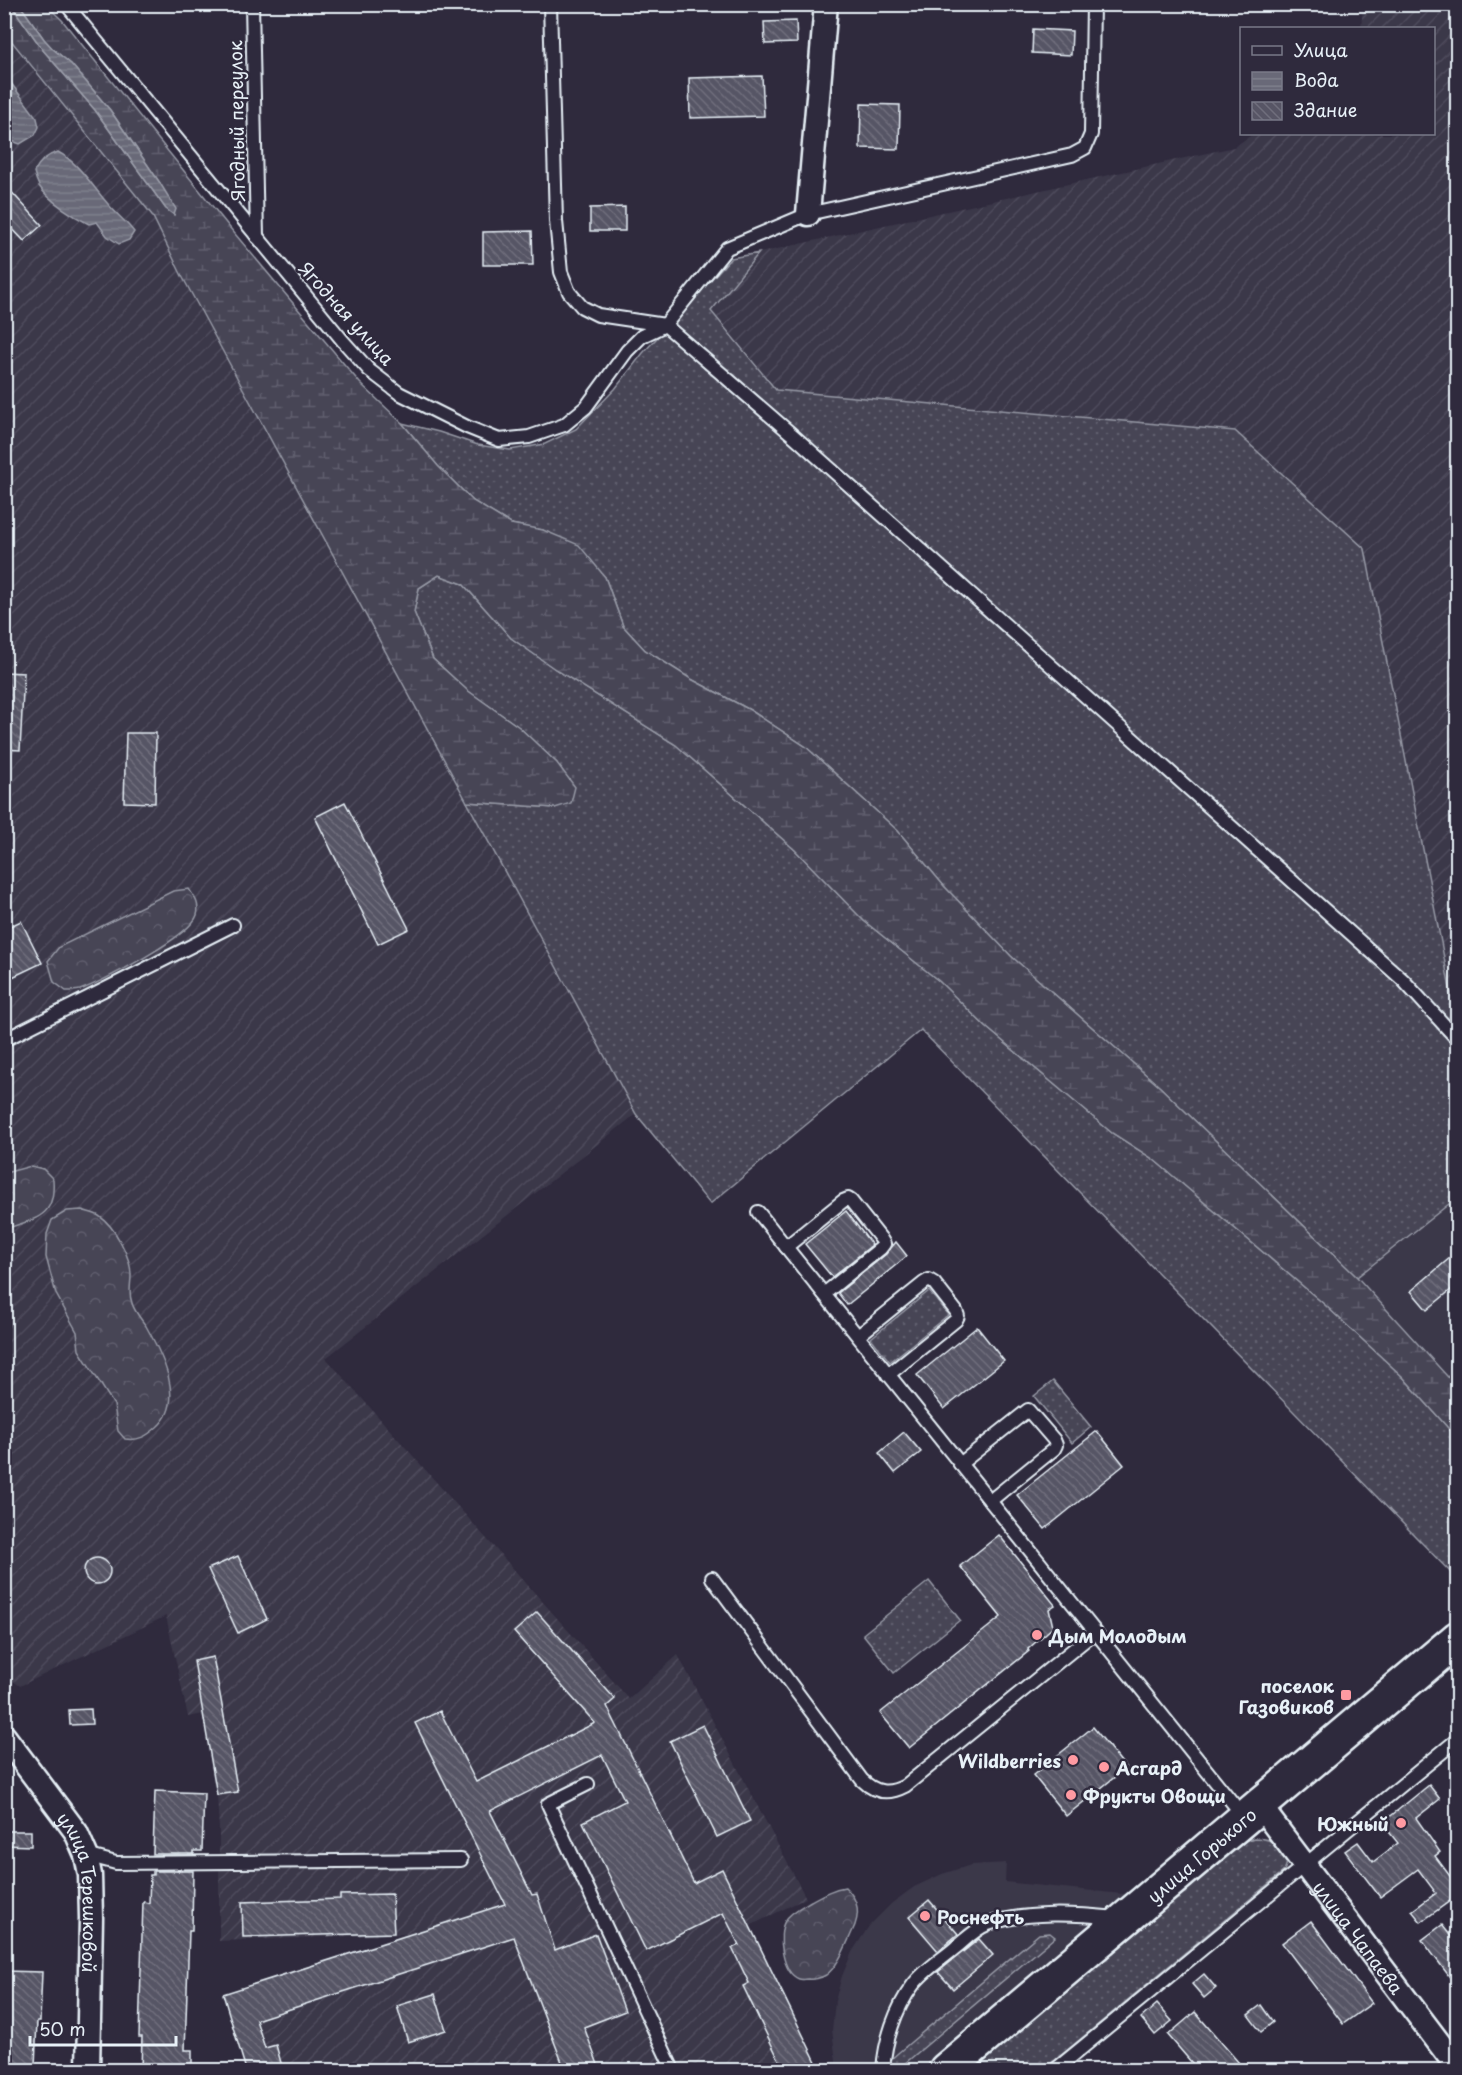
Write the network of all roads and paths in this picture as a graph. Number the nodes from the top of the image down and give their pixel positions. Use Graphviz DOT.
graph roads {
  1 [pos="66,4"];
  2 [pos="252,4"];
  3 [pos="550,4"];
  4 [pos="826,4"];
  5 [pos="1093,4"];
  6 [pos="808,214"];
  7 [pos="257,237"];
  8 [pos="665,325"];
  9 [pos="232,925"];
  10 [pos="4,1040"];
  11 [pos="1458,1040"];
  12 [pos="758,1212"];
  13 [pos="786,1247"];
  14 [pos="824,1294"];
  15 [pos="858,1336"];
  16 [pos="888,1375"];
  17 [pos="960,1464"];
  18 [pos="990,1501"];
  19 [pos="712,1578"];
  20 [pos="1095,1632"];
  21 [pos="1458,1638"];
  22 [pos="4,1736"];
  23 [pos="1458,1740"];
  24 [pos="588,1784"];
  25 [pos="1253,1812"];
  26 [pos="86,1855"];
  27 [pos="461,1860"];
  28 [pos="1304,1864"];
  29 [pos="1127,1919"];
  30 [pos="1458,2068"];
  31 [pos="88,2070"];
  32 [pos="673,2070"];
  33 [pos="883,2070"];
  34 [pos="946,2070"];
  35 [pos="1055,2070"];
  1 -- 7 [label="lane, Ягодная улица"];
  2 -- 7 [label="lane, Ягодный переулок"];
  3 -- 8 [label="lane"];
  4 -- 6 [label="street"];
  5 -- 6 [label="lane"];
  6 -- 8 [label="lane"];
  7 -- 8 [label="lane, Ягодная улица"];
  8 -- 11 [label="lane"];
  9 -- 10 [label="lane"];
  12 -- 13 [label="lane"];
  13 -- 14 [label="lane"];
  13 -- 14 [label="lane"];
  14 -- 15 [label="lane"];
  15 -- 16 [label="lane"];
  15 -- 16 [label="lane"];
  16 -- 17 [label="lane"];
  17 -- 18 [label="lane"];
  17 -- 18 [label="lane"];
  18 -- 20 [label="lane"];
  19 -- 20 [label="lane"];
  20 -- 25 [label="lane"];
  21 -- 25 [label="main road, улица Горького"];
  22 -- 26 [label="street, улица Терешковой"];
  23 -- 28 [label="lane"];
  24 -- 32 [label="lane"];
  25 -- 28 [label="street, улица Чапаева"];
  25 -- 29 [label="main road, улица Горького"];
  26 -- 27 [label="lane"];
  26 -- 31 [label="street, улица Терешковой"];
  28 -- 30 [label="street, улица Чапаева"];
  28 -- 35 [label="lane"];
  29 -- 33 [label="lane"];
  29 -- 34 [label="main road, улица Горького"];
}
